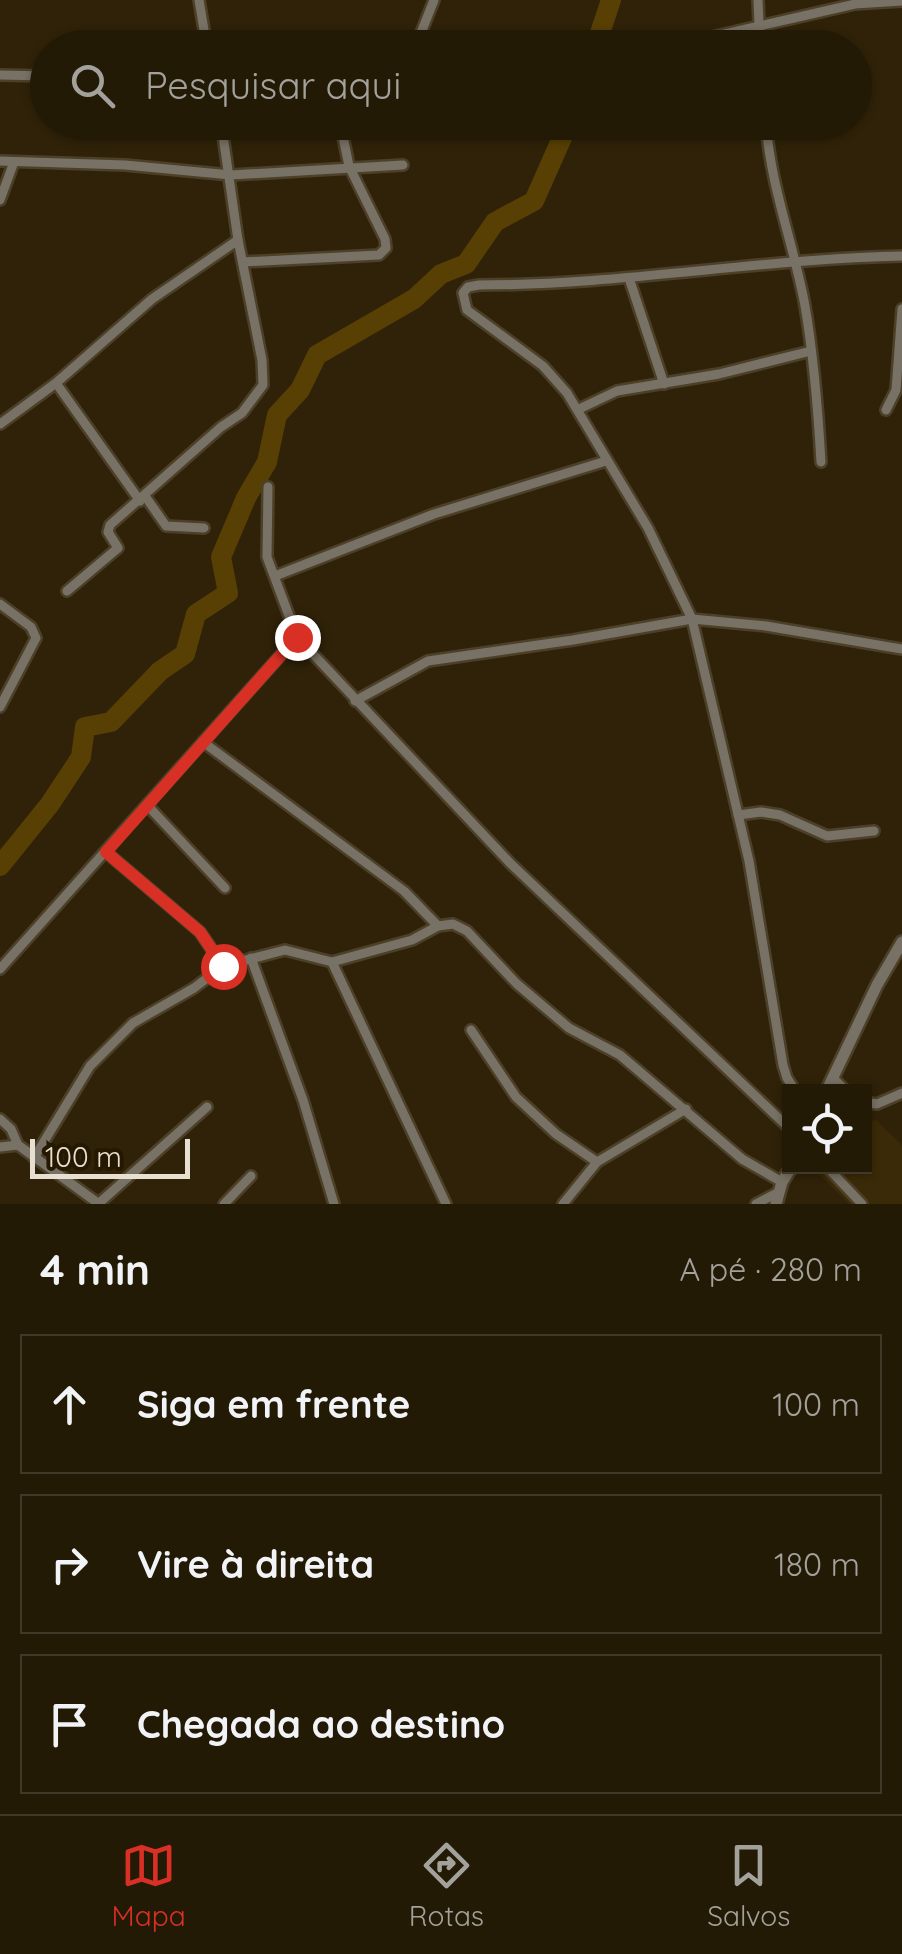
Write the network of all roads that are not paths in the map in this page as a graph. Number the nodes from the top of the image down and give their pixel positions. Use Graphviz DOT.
graph roads {
  1 [pos="198,0"];
  2 [pos="434,0"];
  3 [pos="758,0"];
  4 [pos="902,2"];
  5 [pos="758,25"];
  6 [pos="204,30"];
  7 [pos="423,30"];
  8 [pos="738,30"];
  9 [pos="758,30"];
  10 [pos="0,74"];
  11 [pos="30,75"];
  12 [pos="224,140"];
  13 [pos="344,140"];
  14 [pos="767,140"];
  15 [pos="0,161"];
  16 [pos="14,162"];
  17 [pos="403,165"];
  18 [pos="349,166"];
  19 [pos="231,174"];
  20 [pos="0,200"];
  21 [pos="238,240"];
  22 [pos="902,256"];
  23 [pos="795,260"];
  24 [pos="242,262"];
  25 [pos="630,278"];
  26 [pos="902,309"];
  27 [pos="811,351"];
  28 [pos="56,383"];
  29 [pos="664,384"];
  30 [pos="579,409"];
  31 [pos="886,410"];
  32 [pos="0,424"];
  33 [pos="606,461"];
  34 [pos="820,462"];
  35 [pos="268,487"];
  36 [pos="142,498"];
  37 [pos="204,528"];
  38 [pos="275,576"];
  39 [pos="67,592"];
  40 [pos="0,604"];
  41 [pos="692,619"];
  42 [pos="297,637"];
  43 [pos="902,649"];
  44 [pos="356,701"];
  45 [pos="0,707"];
  46 [pos="204,742"];
  47 [pos="148,806"];
  48 [pos="738,815"];
  49 [pos="874,831"];
  50 [pos="106,852"];
  51 [pos="225,888"];
  52 [pos="438,926"];
  53 [pos="902,942"];
  54 [pos="251,958"];
  55 [pos="332,962"];
  56 [pos="223,966"];
  57 [pos="0,969"];
  58 [pos="471,1030"];
  59 [pos="833,1078"];
  60 [pos="791,1084"];
  61 [pos="830,1084"];
  62 [pos="839,1084"];
  63 [pos="902,1093"];
  64 [pos="872,1103"];
  65 [pos="207,1107"];
  66 [pos="686,1109"];
  67 [pos="0,1119"];
  68 [pos="782,1121"];
  69 [pos="18,1145"];
  70 [pos="0,1147"];
  71 [pos="34,1158"];
  72 [pos="598,1162"];
  73 [pos="834,1174"];
  74 [pos="252,1176"];
  75 [pos="779,1192"];
  76 [pos="99,1204"];
  77 [pos="224,1204"];
  78 [pos="334,1204"];
  79 [pos="446,1204"];
  80 [pos="563,1204"];
  81 [pos="756,1204"];
  82 [pos="862,1204"];
  1 -- 6 [label="street"];
  2 -- 7 [label="street"];
  3 -- 5 [label="street"];
  4 -- 5 [label="street"];
  5 -- 8 [label="street"];
  5 -- 9 [label="street"];
  10 -- 11 [label="street"];
  12 -- 19 [label="street"];
  13 -- 18 [label="street"];
  14 -- 23 [label="street"];
  15 -- 16 [label="street"];
  16 -- 19 [label="street"];
  16 -- 20 [label="street"];
  17 -- 18 [label="street"];
  18 -- 19 [label="street"];
  18 -- 24 [label="street"];
  19 -- 21 [label="street"];
  21 -- 24 [label="street"];
  21 -- 28 [label="street"];
  22 -- 23 [label="street"];
  23 -- 25 [label="street"];
  23 -- 27 [label="street"];
  24 -- 36 [label="street"];
  25 -- 29 [label="street"];
  25 -- 30 [label="street"];
  26 -- 31 [label="street"];
  27 -- 29 [label="street"];
  27 -- 34 [label="street"];
  28 -- 32 [label="street"];
  28 -- 36 [label="street"];
  29 -- 30 [label="street"];
  30 -- 33 [label="street"];
  33 -- 38 [label="street"];
  33 -- 41 [label="street"];
  35 -- 38 [label="street"];
  36 -- 37 [label="street"];
  36 -- 39 [label="street"];
  38 -- 42 [label="street"];
  40 -- 45 [label="street"];
  41 -- 43 [label="street"];
  41 -- 44 [label="street"];
  41 -- 48 [label="street"];
  42 -- 44 [label="street"];
  42 -- 46 [label="street"];
  44 -- 68 [label="street"];
  46 -- 47 [label="street"];
  46 -- 52 [label="street"];
  47 -- 50 [label="street"];
  47 -- 51 [label="street"];
  48 -- 49 [label="street"];
  48 -- 60 [label="street"];
  50 -- 56 [label="street"];
  50 -- 57 [label="street"];
  52 -- 55 [label="street"];
  52 -- 66 [label="street"];
  53 -- 59 [label="street"];
  54 -- 55 [label="street"];
  54 -- 56 [label="street"];
  54 -- 78 [label="street"];
  55 -- 79 [label="street"];
  56 -- 71 [label="street"];
  58 -- 72 [label="street"];
  59 -- 61 [label="street"];
  59 -- 62 [label="street"];
  63 -- 64 [label="street"];
  65 -- 76 [label="street"];
  66 -- 72 [label="street"];
  66 -- 75 [label="street"];
  67 -- 69 [label="street"];
  69 -- 70 [label="street"];
  69 -- 71 [label="street"];
  71 -- 76 [label="street"];
  72 -- 80 [label="street"];
  73 -- 82 [label="street"];
  74 -- 77 [label="street"];
  75 -- 81 [label="street"];
}
